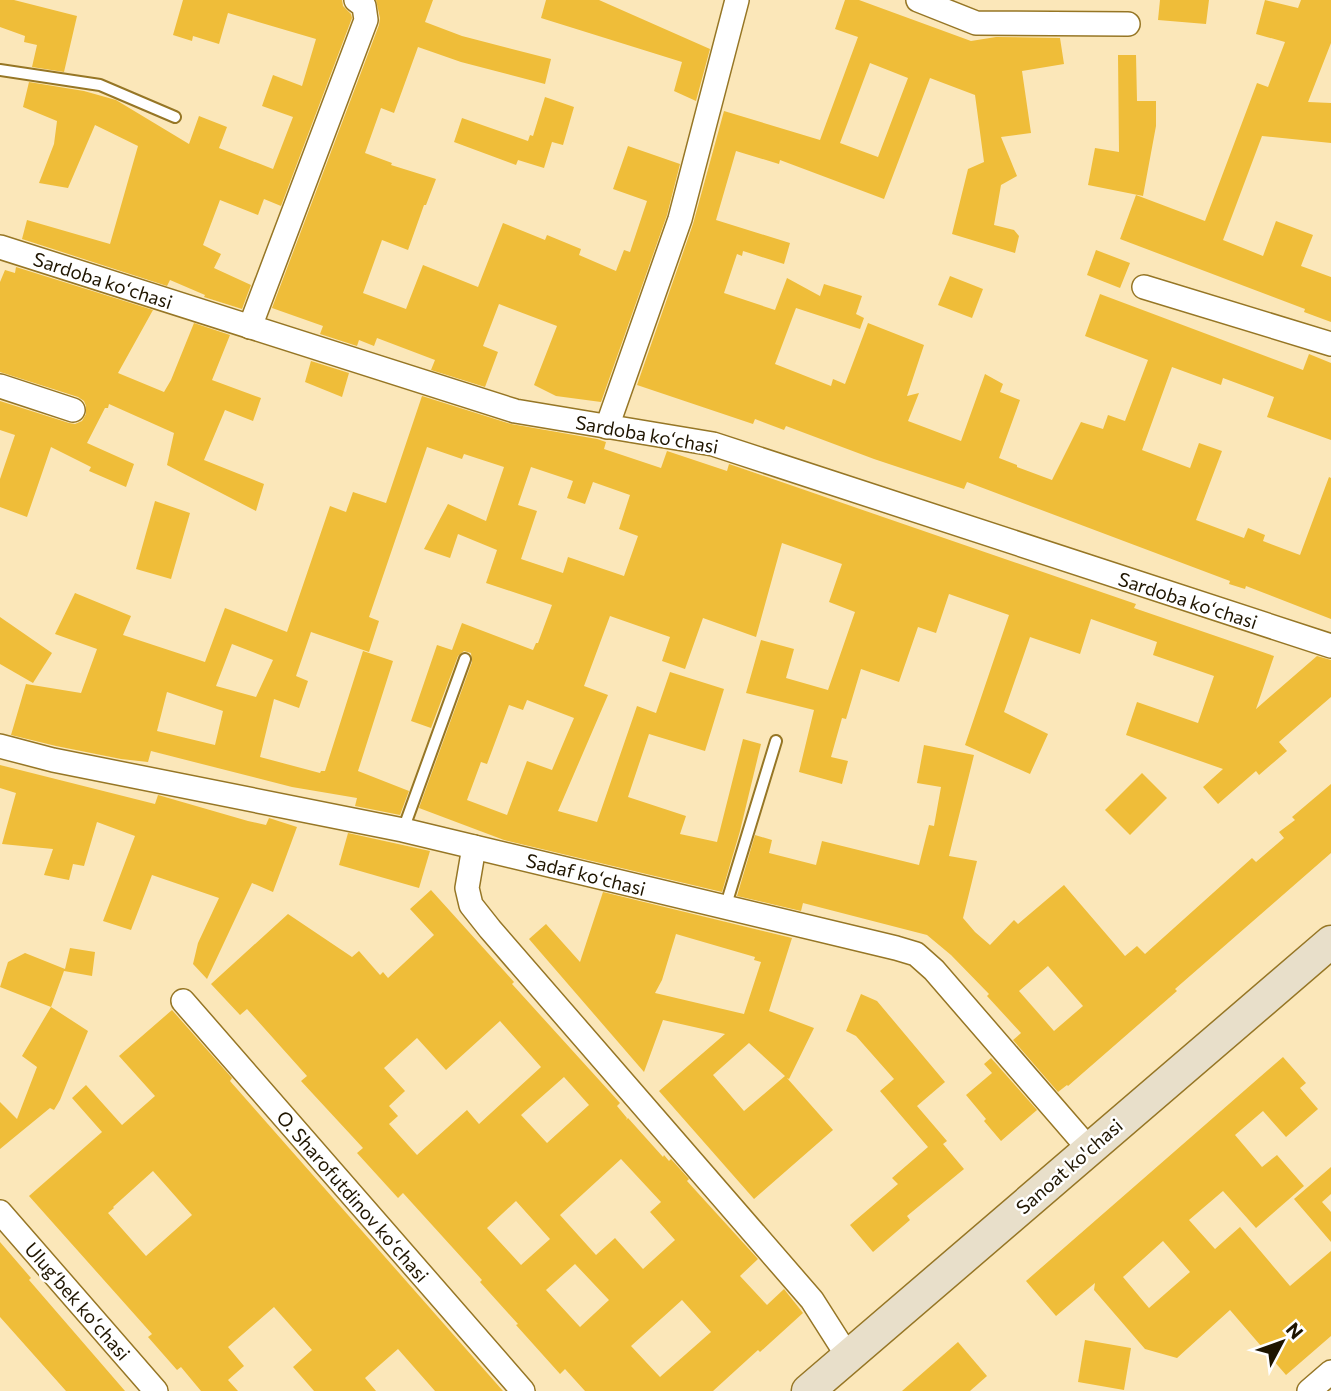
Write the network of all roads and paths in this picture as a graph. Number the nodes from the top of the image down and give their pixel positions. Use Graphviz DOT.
graph roads {
  1 [pos="356,0"];
  2 [pos="737,0"];
  3 [pos="918,0"];
  4 [pos="1128,24"];
  5 [pos="0,70"];
  6 [pos="175,117"];
  7 [pos="0,247"];
  8 [pos="1144,287"];
  9 [pos="250,327"];
  10 [pos="1331,344"];
  11 [pos="0,386"];
  12 [pos="73,410"];
  13 [pos="607,427"];
  14 [pos="1331,646"];
  15 [pos="465,659"];
  16 [pos="776,741"];
  17 [pos="0,746"];
  18 [pos="403,830"];
  19 [pos="474,847"];
  20 [pos="725,908"];
  21 [pos="1331,942"];
  22 [pos="183,1001"];
  23 [pos="1089,1149"];
  24 [pos="0,1212"];
  25 [pos="848,1355"];
  26 [pos="1331,1372"];
  27 [pos="156,1391"];
  28 [pos="523,1391"];
  29 [pos="808,1391"];
  30 [pos="1309,1391"];
  1 -- 9 [label="street"];
  2 -- 13 [label="street"];
  3 -- 4 [label="street"];
  5 -- 6 [label="lane"];
  7 -- 9 [label="street, Sardoba koʻchasi"];
  8 -- 10 [label="street"];
  9 -- 13 [label="street, Sardoba koʻchasi"];
  11 -- 12 [label="street"];
  13 -- 14 [label="street, Sardoba koʻchasi"];
  15 -- 18 [label="lane"];
  16 -- 20 [label="lane"];
  17 -- 18 [label="street, Sadaf koʻchasi"];
  18 -- 19 [label="street, Sadaf koʻchasi"];
  19 -- 20 [label="street, Sadaf koʻchasi"];
  19 -- 25 [label="street"];
  20 -- 23 [label="street, Sadaf koʻchasi"];
  21 -- 23 [label="main road, Sanoat ko'chasi"];
  22 -- 28 [label="street, O. Sharofutdinov koʻchasi"];
  23 -- 25 [label="main road, Sanoat ko'chasi"];
  24 -- 27 [label="street, Ulugʻbek koʻchasi"];
  25 -- 29 [label="main road, Sanoat ko'chasi"];
  26 -- 30 [label="street"];
}
